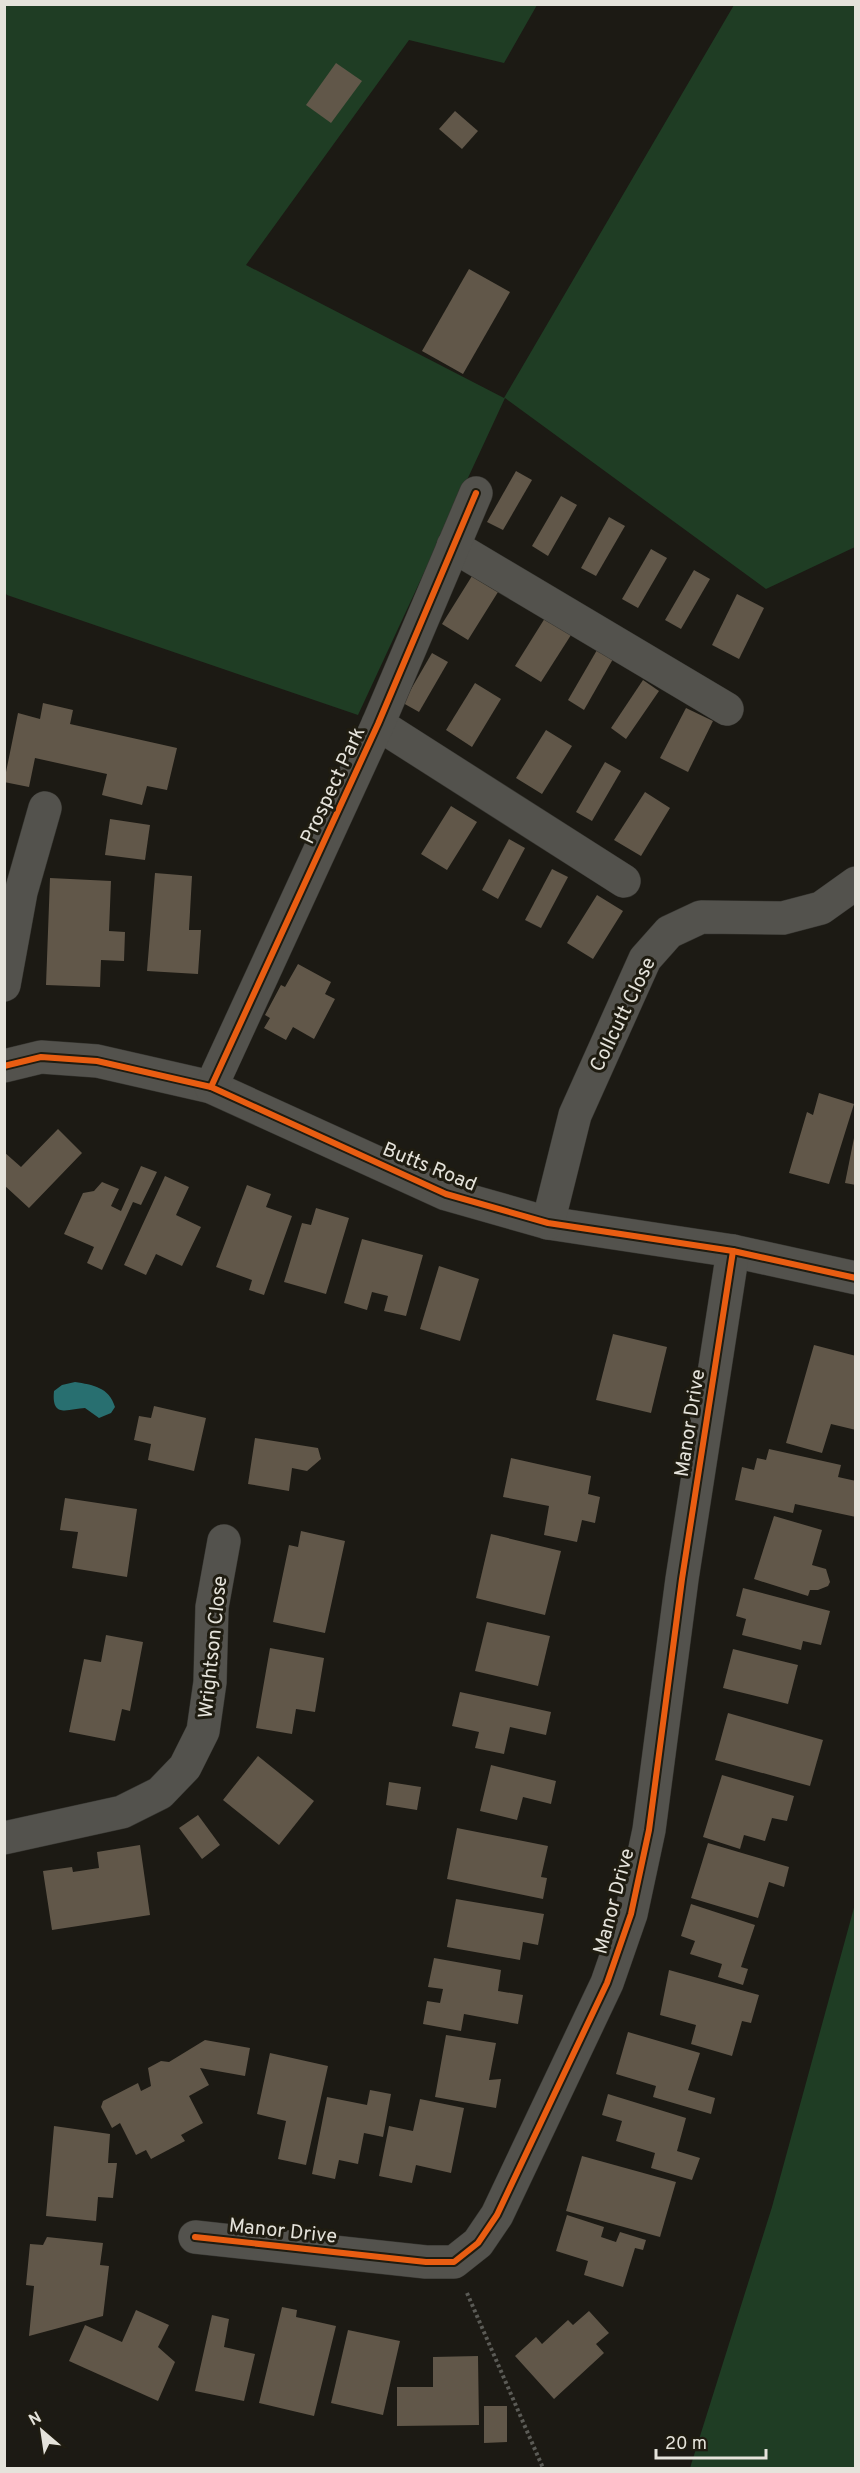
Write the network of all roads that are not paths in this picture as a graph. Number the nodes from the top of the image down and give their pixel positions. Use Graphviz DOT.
graph roads {
  1 [pos="476,493"];
  2 [pos="453,546"];
  3 [pos="727,709"];
  4 [pos="378,724"];
  5 [pos="45,808"];
  6 [pos="624,881"];
  7 [pos="855,883"];
  8 [pos="4,985"];
  9 [pos="4,1066"];
  10 [pos="211,1087"];
  11 [pos="548,1223"];
  12 [pos="733,1251"];
  13 [pos="855,1278"];
  14 [pos="224,1540"];
  15 [pos="4,1838"];
  16 [pos="195,2237"];
  1 -- 2 [label="street, Prospect Park"];
  2 -- 3 [label="street"];
  2 -- 4 [label="street, Prospect Park"];
  4 -- 6 [label="street, Prospect Park"];
  4 -- 10 [label="street, Prospect Park"];
  5 -- 8 [label="street"];
  7 -- 11 [label="street, Collcutt Close"];
  9 -- 10 [label="street, Butts Road"];
  10 -- 11 [label="street, Butts Road"];
  11 -- 12 [label="street, Butts Road"];
  12 -- 13 [label="street, Butts Road"];
  12 -- 16 [label="street, Manor Drive"];
  14 -- 15 [label="street, Wrightson Close"];
}
